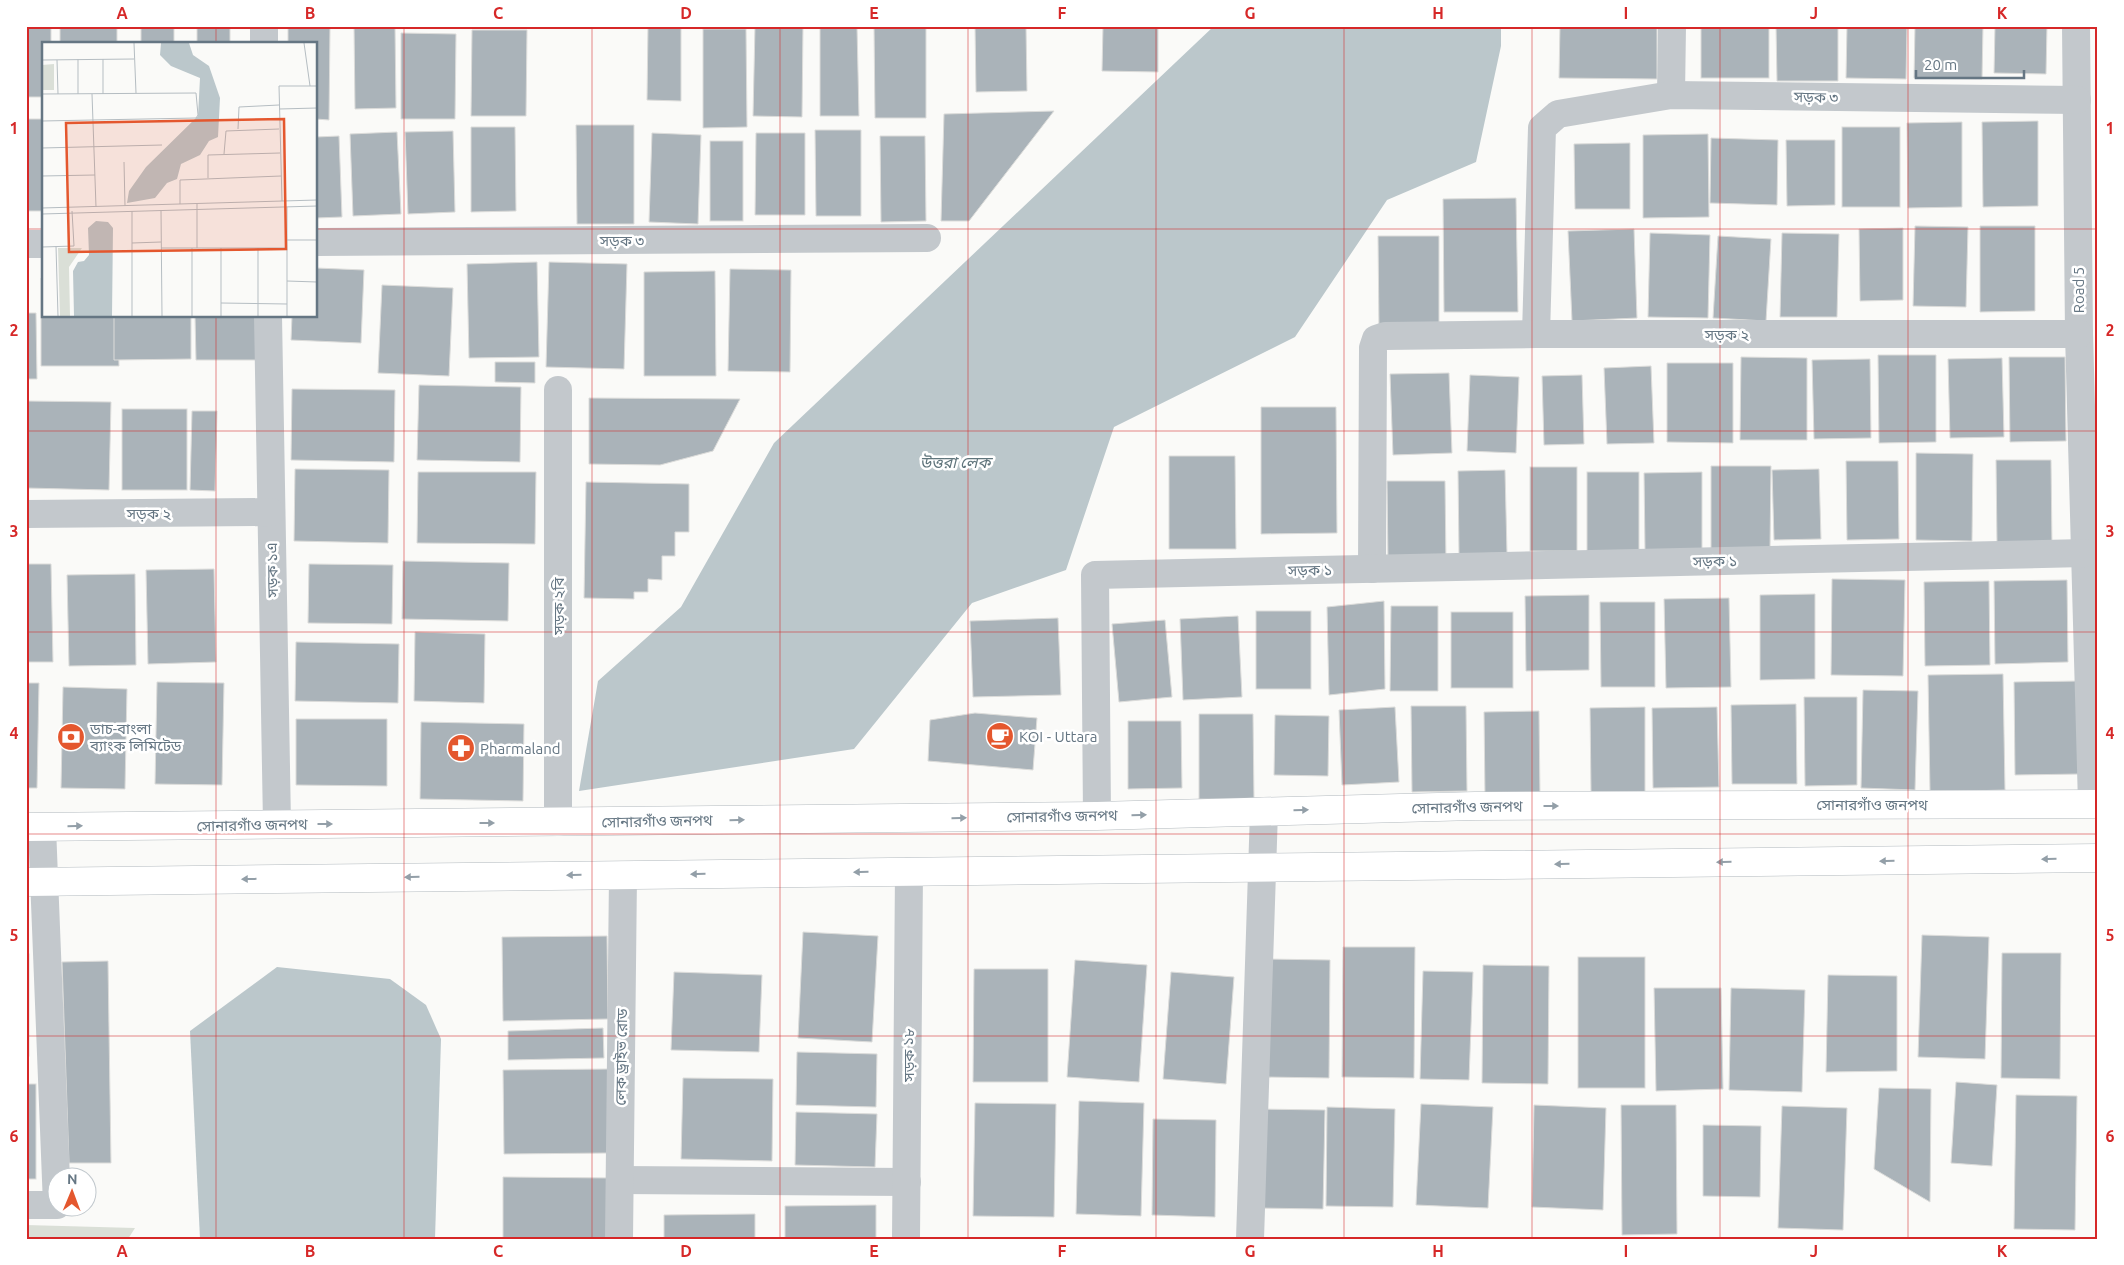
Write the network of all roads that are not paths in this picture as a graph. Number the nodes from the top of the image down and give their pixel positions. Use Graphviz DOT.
graph roads {
  1 [pos="264,26"];
  2 [pos="1672,26"];
  3 [pos="2076,26"];
  4 [pos="264,42"];
  5 [pos="1670,95"];
  6 [pos="2077,100"];
  7 [pos="927,238"];
  8 [pos="318,242"];
  9 [pos="26,244"];
  10 [pos="42,244"];
  11 [pos="268,318"];
  12 [pos="1536,334"];
  13 [pos="2079,334"];
  14 [pos="558,390"];
  15 [pos="271,512"];
  16 [pos="26,514"];
  17 [pos="2085,553"];
  18 [pos="1372,569"];
  19 [pos="2095,804"];
  20 [pos="1264,811"];
  21 [pos="1097,816"];
  22 [pos="558,822"];
  23 [pos="276,824"];
  24 [pos="34,827"];
  25 [pos="2098,858"];
  26 [pos="1261,868"];
  27 [pos="909,872"];
  28 [pos="623,875"];
  29 [pos="35,881"];
  30 [pos="620,1180"];
  31 [pos="907,1182"];
  32 [pos="26,1205"];
  33 [pos="619,1239"];
  34 [pos="906,1239"];
  35 [pos="1250,1239"];
  1 -- 4 [label="street"];
  2 -- 5 [label="street"];
  3 -- 6 [label="street, Road 5"];
  5 -- 6 [label="street, সড়ক ৩"];
  5 -- 12 [label="street, সড়ক ৩"];
  6 -- 13 [label="street, Road 5"];
  7 -- 8 [label="street, সড়ক ৩"];
  9 -- 10 [label="street"];
  11 -- 15 [label="street, সড়ক ১এ"];
  12 -- 13 [label="street, সড়ক ২"];
  12 -- 18 [label="street, সড়ক ২"];
  13 -- 17 [label="street, Road 5"];
  14 -- 22 [label="street, সড়ক ২বি"];
  15 -- 16 [label="street, সড়ক ২"];
  15 -- 23 [label="street, সড়ক ১এ"];
  17 -- 18 [label="street, সড়ক ১"];
  17 -- 19 [label="street"];
  18 -- 21 [label="street, সড়ক ১"];
  20 -- 19 [label="main road, সোনারগাঁও জনপথ, one-way"];
  21 -- 20 [label="main road, সোনারগাঁও জনপথ, one-way"];
  20 -- 26 [label="street"];
  22 -- 21 [label="main road, সোনারগাঁও জনপথ, one-way"];
  23 -- 22 [label="main road, সোনারগাঁও জনপথ, one-way"];
  24 -- 23 [label="main road, সোনারগাঁও জনপথ, one-way"];
  24 -- 29 [label="street"];
  25 -- 26 [label="main road, one-way"];
  26 -- 27 [label="main road"];
  26 -- 35 [label="street"];
  27 -- 28 [label="main road, one-way"];
  27 -- 31 [label="street, সড়ক ১৮"];
  28 -- 29 [label="main road, one-way"];
  28 -- 30 [label="street, লেক ড্রাইভ রোড"];
  29 -- 32 [label="street"];
  30 -- 31 [label="street"];
  30 -- 33 [label="street, লেক ড্রাইভ রোড"];
  31 -- 34 [label="street, সড়ক ১৮"];
}
